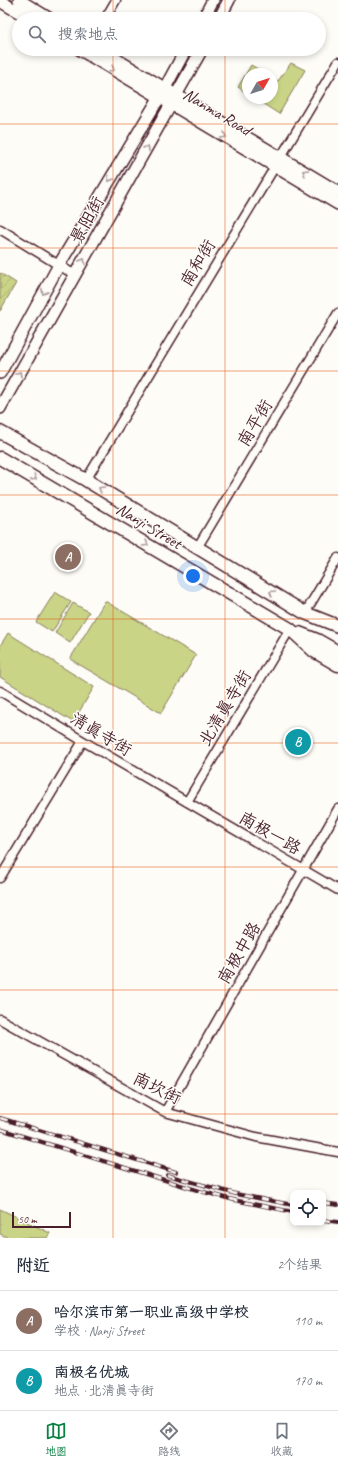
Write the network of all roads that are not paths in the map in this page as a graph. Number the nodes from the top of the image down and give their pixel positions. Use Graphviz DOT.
graph roads {
  1 [pos="19,0"];
  2 [pos="116,0"];
  3 [pos="213,0"];
  4 [pos="229,0"];
  5 [pos="0,1"];
  6 [pos="18,12"];
  7 [pos="39,12"];
  8 [pos="109,12"];
  9 [pos="207,12"];
  10 [pos="223,12"];
  11 [pos="92,56"];
  12 [pos="109,56"];
  13 [pos="182,56"];
  14 [pos="198,56"];
  15 [pos="338,62"];
  16 [pos="162,93"];
  17 [pos="174,100"];
  18 [pos="277,161"];
  19 [pos="338,192"];
  20 [pos="338,204"];
  21 [pos="0,229"];
  22 [pos="59,265"];
  23 [pos="75,275"];
  24 [pos="338,313"];
  25 [pos="0,372"];
  26 [pos="0,408"];
  27 [pos="0,432"];
  28 [pos="0,458"];
  29 [pos="86,480"];
  30 [pos="198,548"];
  31 [pos="338,558"];
  32 [pos="306,613"];
  33 [pos="338,626"];
  34 [pos="290,629"];
  35 [pos="338,635"];
  36 [pos="338,652"];
  37 [pos="338,665"];
  38 [pos="0,691"];
  39 [pos="83,741"];
  40 [pos="187,802"];
  41 [pos="338,809"];
  42 [pos="304,870"];
  43 [pos="0,878"];
  44 [pos="338,890"];
  45 [pos="0,1019"];
  46 [pos="164,1112"];
  47 [pos="338,1152"];
  1 -- 7 [label="main road"];
  2 -- 8 [label="street"];
  3 -- 9 [label="main road"];
  4 -- 10 [label="main road"];
  5 -- 6 [label="main road"];
  11 -- 16 [label="main road, Nanma Road, one-way"];
  12 -- 16 [label="main road"];
  13 -- 16 [label="main road, 景阳街"];
  14 -- 17 [label="main road, 景阳街"];
  15 -- 18 [label="street, 南和街"];
  16 -- 17 [label="main road, Nanma Road"];
  16 -- 22 [label="main road, 景阳街, one-way"];
  17 -- 18 [label="main road, Nanma Road"];
  23 -- 17 [label="main road, 景阳街, one-way"];
  19 -- 18 [label="main road, one-way"];
  18 -- 20 [label="main road, Nanma Road"];
  18 -- 29 [label="street, 南和街"];
  21 -- 22 [label="street"];
  22 -- 23 [label="street"];
  22 -- 25 [label="main road, 景阳街, one-way"];
  26 -- 23 [label="main road, 景阳街, one-way"];
  24 -- 30 [label="street, 南平街"];
  27 -- 29 [label="highway, Nanji Street"];
  28 -- 34 [label="highway, Nanji Street, one-way"];
  30 -- 29 [label="highway, Nanji Street, one-way"];
  32 -- 30 [label="highway, Nanji Street, one-way"];
  31 -- 32 [label="street"];
  32 -- 33 [label="highway, Nanji Street"];
  32 -- 35 [label="highway"];
  34 -- 36 [label="highway"];
  34 -- 37 [label="highway, Nanji Street"];
  34 -- 40 [label="street, 北清真寺街"];
  38 -- 39 [label="street, 清真寺街"];
  39 -- 40 [label="street, 清真寺街"];
  39 -- 43 [label="street"];
  40 -- 42 [label="street, 南极一路"];
  41 -- 42 [label="street, 南极中路"];
  42 -- 44 [label="street, 南极一路"];
  42 -- 46 [label="street, 南极中路"];
  45 -- 46 [label="street, 南坎街"];
  46 -- 47 [label="street, 南坎街"];
}
